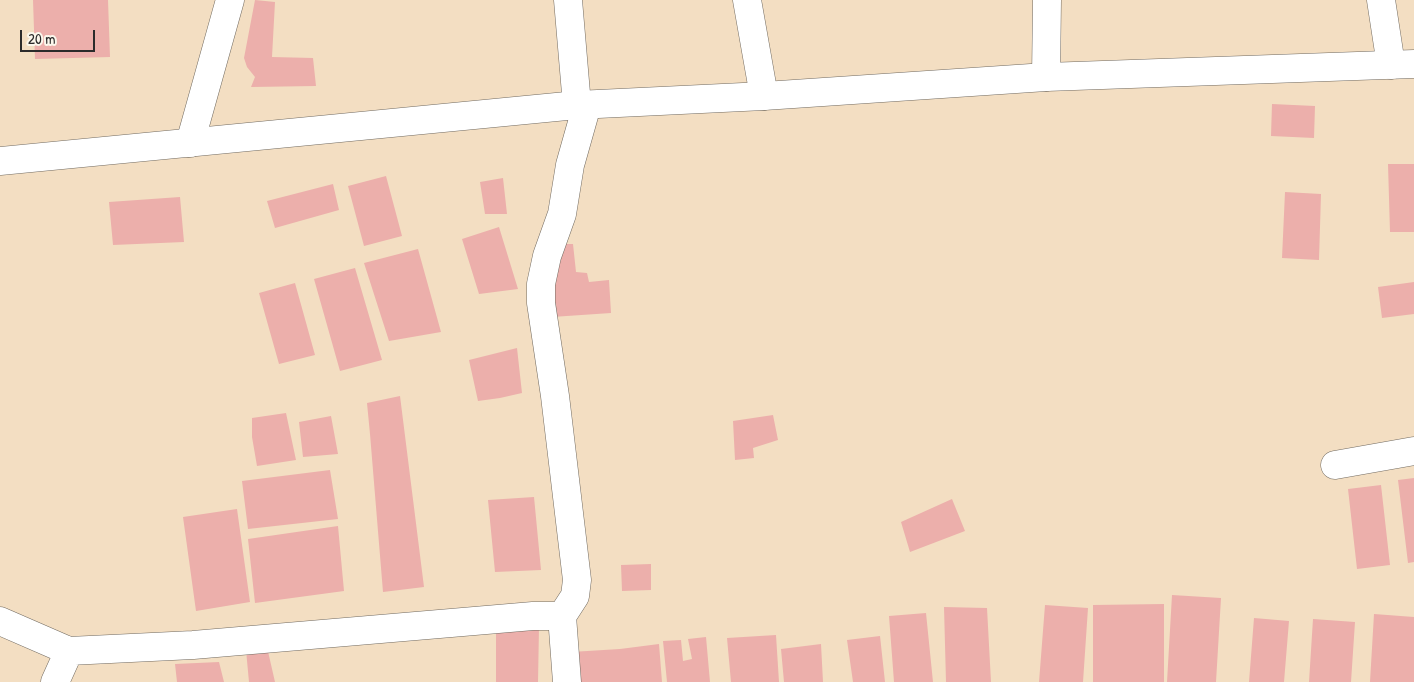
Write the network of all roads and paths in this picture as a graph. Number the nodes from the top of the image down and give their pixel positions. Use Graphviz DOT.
graph roads {
  1 [pos="230,0"];
  2 [pos="568,0"];
  3 [pos="747,0"];
  4 [pos="1047,0"];
  5 [pos="1381,0"];
  6 [pos="1402,65"];
  7 [pos="1046,77"];
  8 [pos="764,96"];
  9 [pos="582,105"];
  10 [pos="190,143"];
  11 [pos="0,161"];
  12 [pos="1414,451"];
  13 [pos="1335,465"];
  14 [pos="562,616"];
  15 [pos="0,621"];
  16 [pos="70,651"];
  17 [pos="55,682"];
  18 [pos="567,682"];
  1 -- 10 [label="street"];
  2 -- 9 [label="street"];
  3 -- 8 [label="street"];
  4 -- 7 [label="street"];
  5 -- 6 [label="street"];
  6 -- 7 [label="street"];
  7 -- 8 [label="street"];
  8 -- 9 [label="street"];
  9 -- 10 [label="street"];
  9 -- 14 [label="street"];
  10 -- 11 [label="street"];
  12 -- 13 [label="street"];
  14 -- 16 [label="street"];
  14 -- 18 [label="street"];
  15 -- 16 [label="street"];
  16 -- 17 [label="street"];
}
